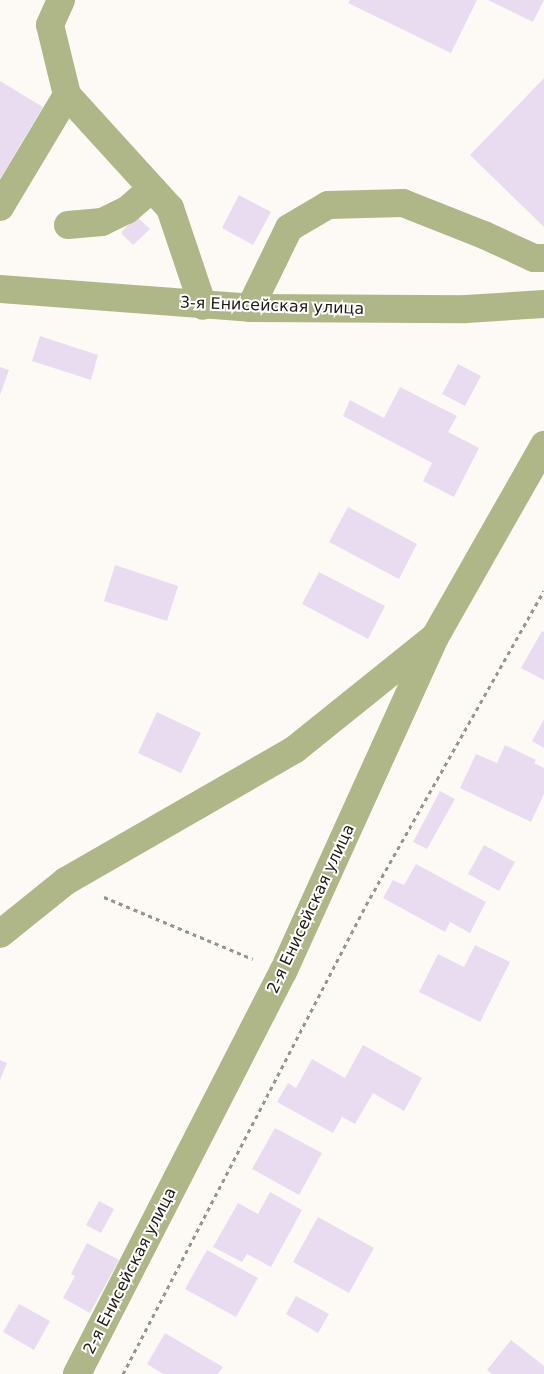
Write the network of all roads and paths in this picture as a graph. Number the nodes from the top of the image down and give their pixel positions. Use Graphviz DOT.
graph roads {
  1 [pos="62,0"];
  2 [pos="67,95"];
  3 [pos="152,188"];
  4 [pos="0,207"];
  5 [pos="68,225"];
  6 [pos="544,258"];
  7 [pos="0,289"];
  8 [pos="544,304"];
  9 [pos="202,306"];
  10 [pos="250,308"];
  11 [pos="544,444"];
  12 [pos="544,591"];
  13 [pos="435,637"];
  14 [pos="66,881"];
  15 [pos="0,934"];
  16 [pos="283,972"];
  17 [pos="77,1374"];
  18 [pos="123,1374"];
  1 -- 2 [label="street"];
  2 -- 3 [label="street"];
  2 -- 4 [label="street"];
  3 -- 5 [label="street"];
  3 -- 9 [label="street"];
  6 -- 10 [label="street"];
  7 -- 9 [label="street, 3-я Енисейская улица"];
  8 -- 10 [label="street, 3-я Енисейская улица"];
  9 -- 10 [label="street, 3-я Енисейская улица"];
  11 -- 13 [label="street, 2-я Енисейская улица"];
  12 -- 18 [label="path"];
  13 -- 14 [label="street"];
  13 -- 16 [label="street, 2-я Енисейская улица"];
  14 -- 15 [label="street"];
  14 -- 16 [label="path"];
  16 -- 17 [label="street, 2-я Енисейская улица"];
}
